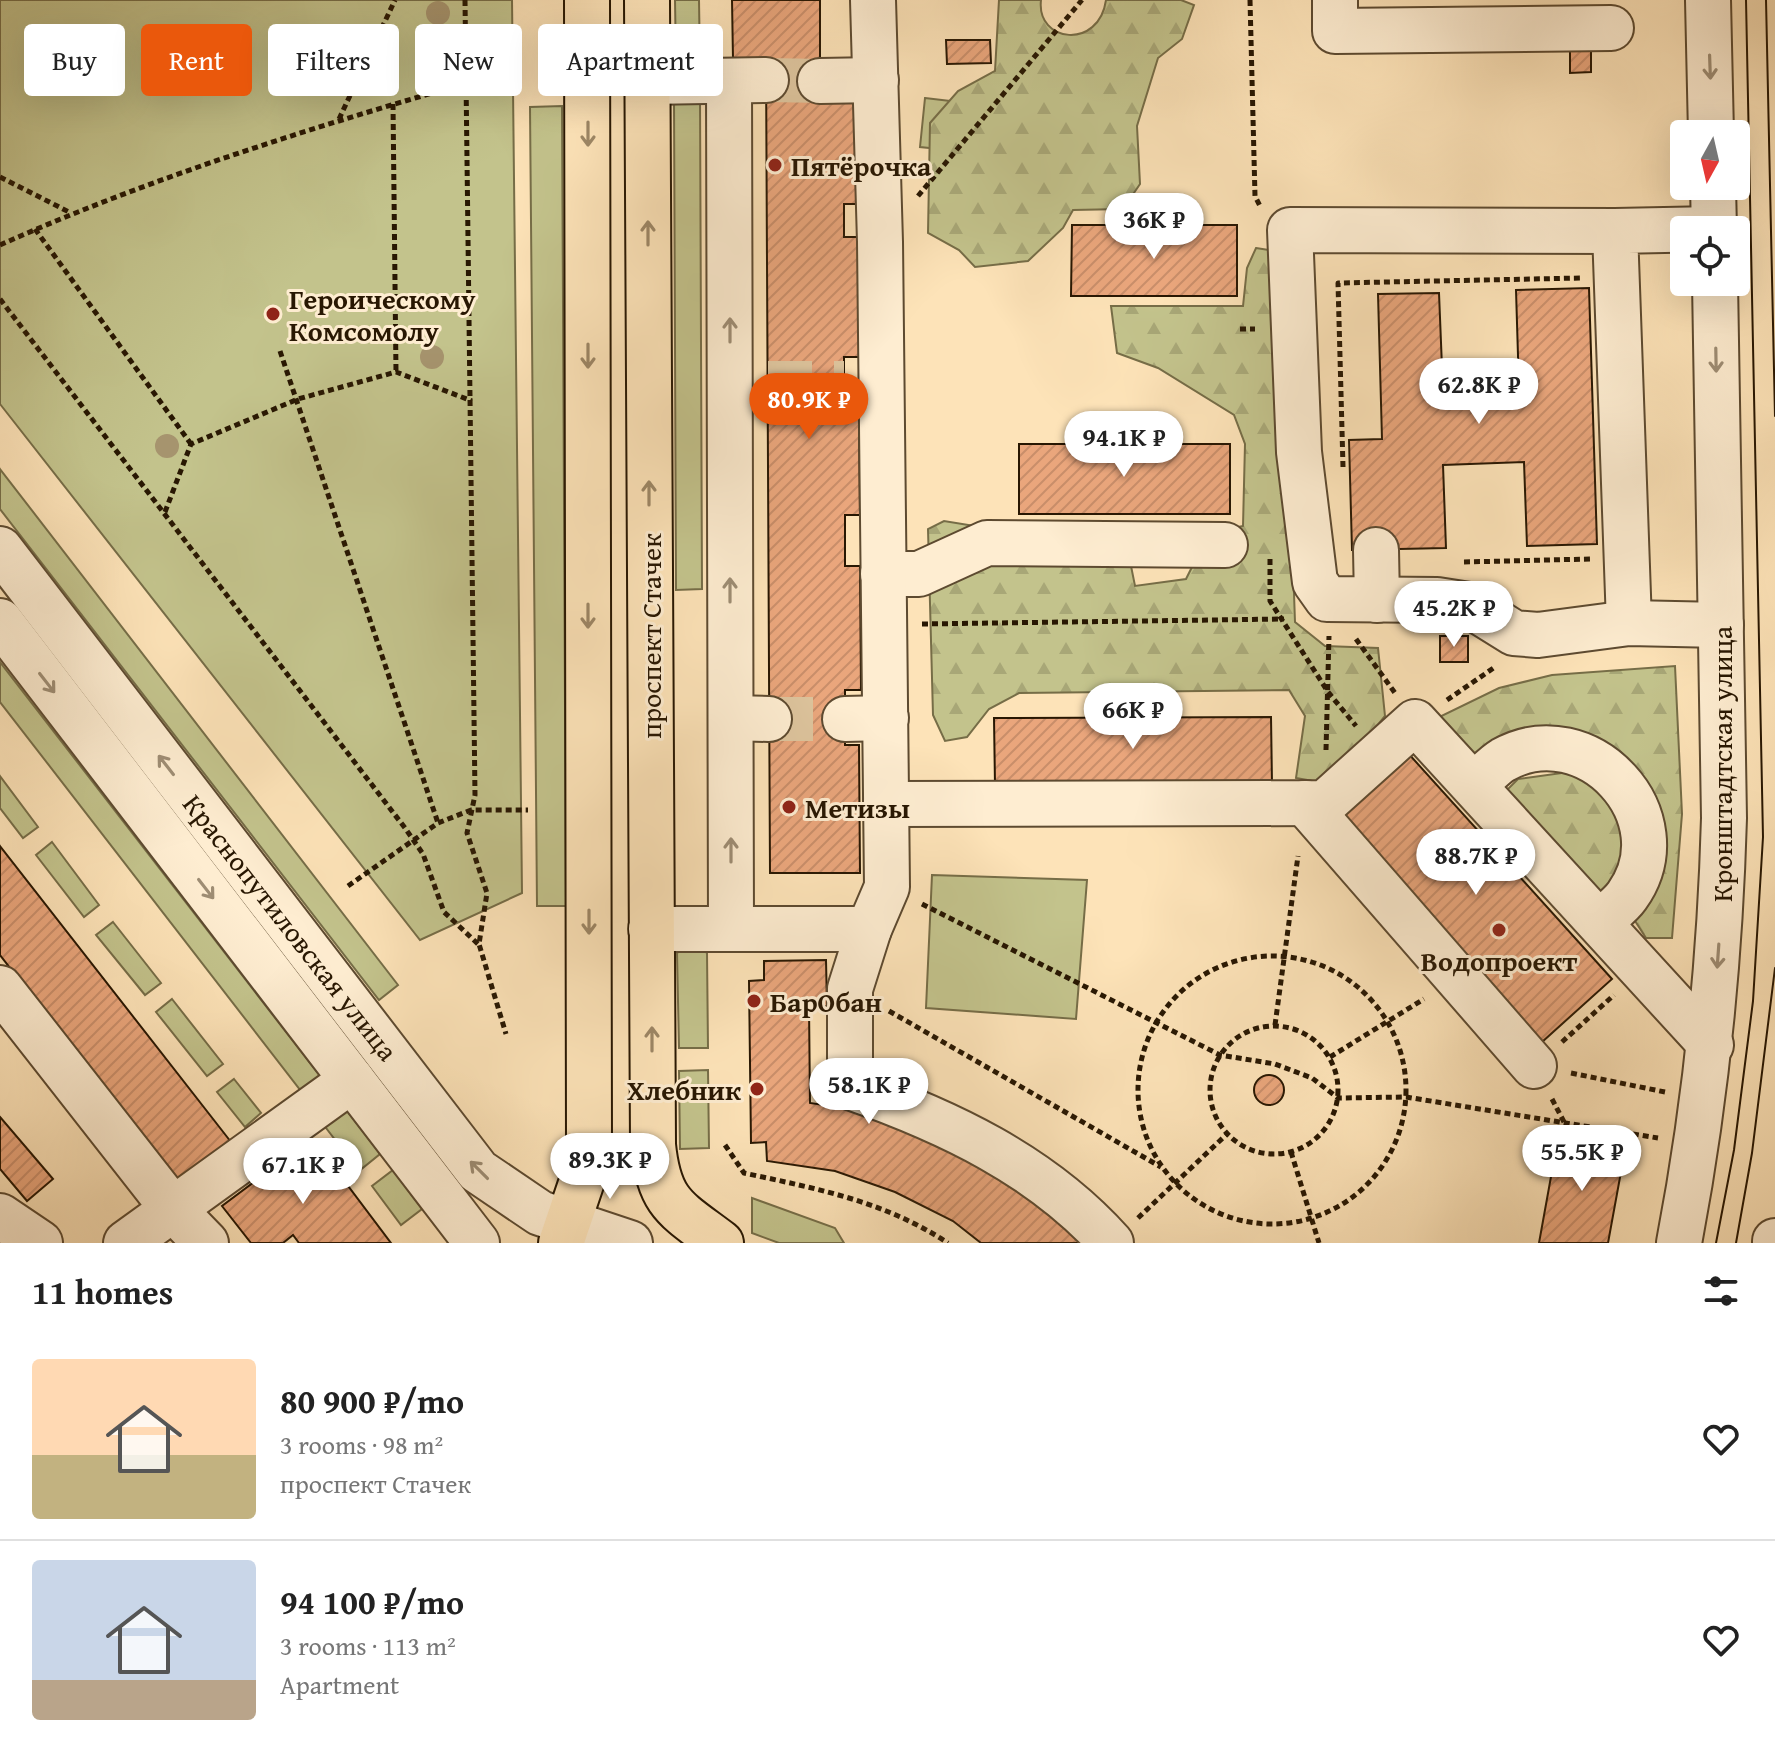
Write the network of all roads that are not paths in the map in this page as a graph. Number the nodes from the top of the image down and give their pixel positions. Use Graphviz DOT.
graph roads {
  1 [pos="587,0"];
  2 [pos="647,0"];
  3 [pos="873,0"];
  4 [pos="1335,0"];
  5 [pos="1708,0"];
  6 [pos="647,24"];
  7 [pos="1611,28"];
  8 [pos="876,80"];
  9 [pos="723,81"];
  10 [pos="820,81"];
  11 [pos="648,96"];
  12 [pos="1711,120"];
  13 [pos="1670,230"];
  14 [pos="1615,231"];
  15 [pos="1715,296"];
  16 [pos="1225,545"];
  17 [pos="0,549"];
  18 [pos="1376,550"];
  19 [pos="883,574"];
  20 [pos="1377,600"];
  21 [pos="0,621"];
  22 [pos="1629,623"];
  23 [pos="1721,625"];
  24 [pos="1475,784"];
  25 [pos="1305,803"];
  26 [pos="886,804"];
  27 [pos="1600,922"];
  28 [pos="731,928"];
  29 [pos="651,929"];
  30 [pos="869,929"];
  31 [pos="0,988"];
  32 [pos="1711,1045"];
  33 [pos="1534,1066"];
  34 [pos="352,1080"];
  35 [pos="173,1209"];
  36 [pos="0,1216"];
  37 [pos="1124,1231"];
  38 [pos="565,1234"];
  39 [pos="40,1243"];
  40 [pos="126,1243"];
  41 [pos="206,1243"];
  42 [pos="477,1243"];
  43 [pos="630,1243"];
  44 [pos="721,1243"];
  45 [pos="1679,1243"];
  1 -- 38 [label="main road, one-way"];
  2 -- 6 [label="main road, проспект Стачек"];
  3 -- 8 [label="street"];
  4 -- 7 [label="street"];
  5 -- 12 [label="street, one-way"];
  8 -- 10 [label="street"];
  8 -- 19 [label="street"];
  28 -- 9 [label="street, one-way"];
  29 -- 11 [label="main road, проспект Стачек, one-way"];
  13 -- 14 [label="street"];
  14 -- 20 [label="street"];
  14 -- 22 [label="street"];
  15 -- 23 [label="street, Кронштадтская улица, one-way"];
  16 -- 19 [label="street"];
  38 -- 17 [label="street, Краснопутиловская улица, one-way"];
  18 -- 20 [label="street"];
  19 -- 26 [label="street"];
  20 -- 22 [label="street"];
  21 -- 34 [label="street, Краснопутиловская улица, one-way"];
  22 -- 23 [label="street"];
  23 -- 32 [label="street, Кронштадтская улица, one-way"];
  24 -- 25 [label="street"];
  24 -- 27 [label="street"];
  24 -- 27 [label="street"];
  25 -- 26 [label="street"];
  25 -- 33 [label="street"];
  26 -- 30 [label="street"];
  27 -- 32 [label="street"];
  28 -- 29 [label="street"];
  28 -- 30 [label="street"];
  44 -- 29 [label="main road, проспект Стачек, one-way"];
  30 -- 37 [label="street"];
  31 -- 35 [label="street"];
  32 -- 45 [label="street, Кронштадтская улица"];
  34 -- 35 [label="street"];
  34 -- 42 [label="street, Краснопутиловская улица"];
  35 -- 40 [label="street"];
  35 -- 41 [label="street"];
  36 -- 39 [label="street"];
  38 -- 43 [label="street, Краснопутиловская улица"];
}
